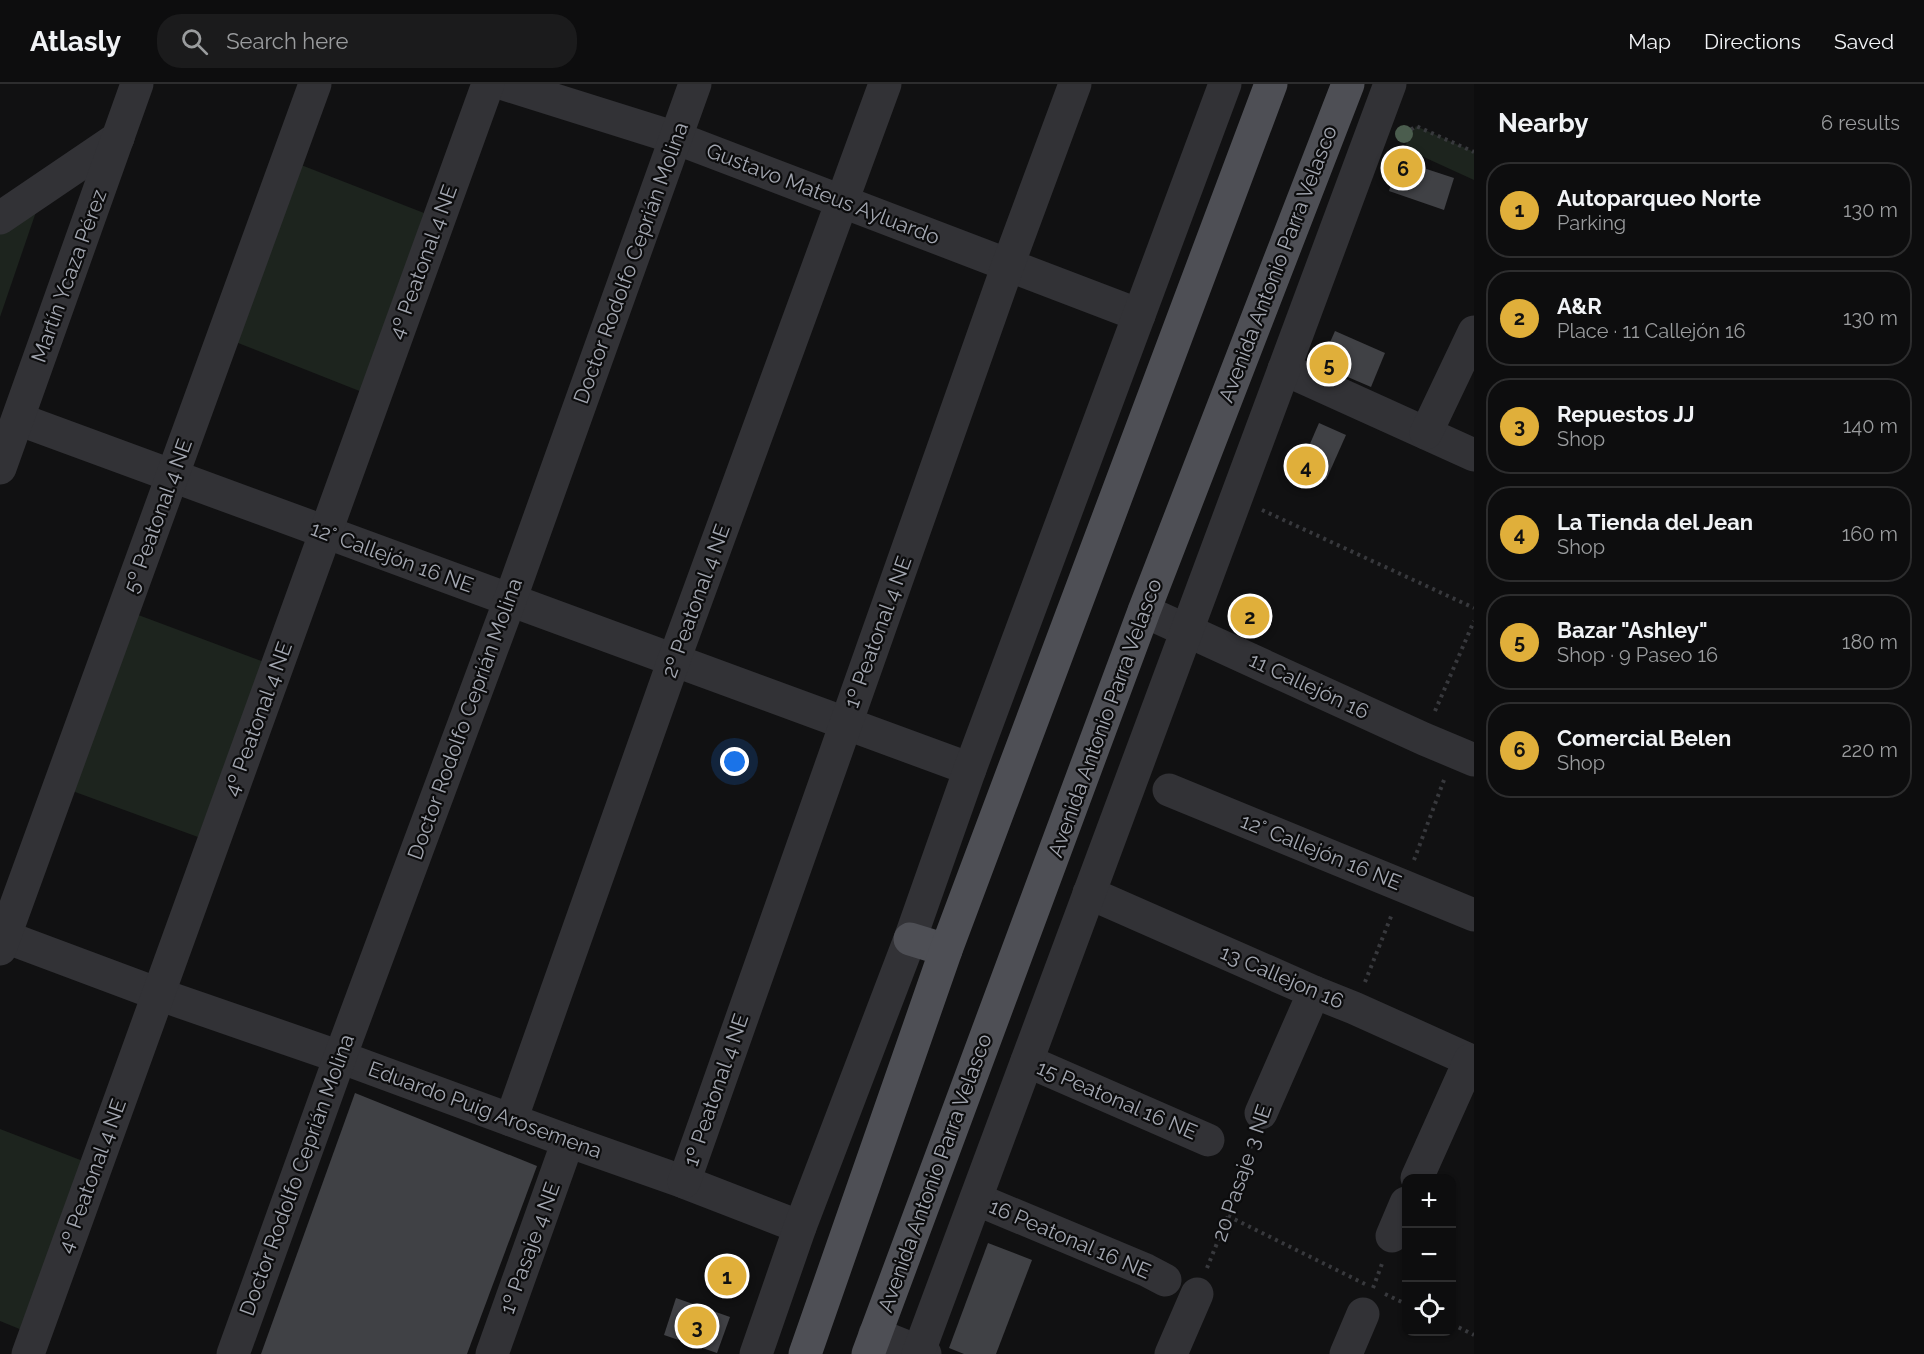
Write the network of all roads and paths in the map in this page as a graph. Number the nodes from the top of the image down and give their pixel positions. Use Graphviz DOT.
graph roads {
  1 [pos="137,84"];
  2 [pos="315,84"];
  3 [pos="488,84"];
  4 [pos="504,84"];
  5 [pos="695,84"];
  6 [pos="885,84"];
  7 [pos="1075,84"];
  8 [pos="1225,84"];
  9 [pos="1271,84"];
  10 [pos="1348,84"];
  11 [pos="1390,84"];
  12 [pos="1376,122"];
  13 [pos="118,138"];
  14 [pos="676,138"];
  15 [pos="1474,152"];
  16 [pos="842,200"];
  17 [pos="0,218"];
  18 [pos="1008,265"];
  19 [pos="1139,315"];
  20 [pos="1474,332"];
  21 [pos="1284,369"];
  22 [pos="18,419"];
  23 [pos="1426,433"];
  24 [pos="1474,455"];
  25 [pos="0,468"];
  26 [pos="172,476"];
  27 [pos="1236,498"];
  28 [pos="325,532"];
  29 [pos="510,600"];
  30 [pos="1474,608"];
  31 [pos="1144,611"];
  32 [pos="1474,621"];
  33 [pos="1187,630"];
  34 [pos="674,660"];
  35 [pos="845,723"];
  36 [pos="1424,739"];
  37 [pos="1474,760"];
  38 [pos="970,769"];
  39 [pos="1169,790"];
  40 [pos="1089,893"];
  41 [pos="1474,915"];
  42 [pos="910,939"];
  43 [pos="2,940"];
  44 [pos="946,950"];
  45 [pos="1314,992"];
  46 [pos="158,994"];
  47 [pos="340,1057"];
  48 [pos="1027,1061"];
  49 [pos="1472,1061"];
  50 [pos="1261,1113"];
  51 [pos="511,1120"];
  52 [pos="1208,1140"];
  53 [pos="568,1141"];
  54 [pos="1420,1174"];
  55 [pos="684,1182"];
  56 [pos="975,1199"];
  57 [pos="1402,1214"];
  58 [pos="1228,1216"];
  59 [pos="800,1227"];
  60 [pos="1392,1236"];
  61 [pos="1165,1280"];
  62 [pos="1197,1294"];
  63 [pos="1368,1301"];
  64 [pos="1402,1304"];
  65 [pos="1456,1326"];
  66 [pos="1474,1335"];
  67 [pos="872,1344"];
  68 [pos="921,1353"];
  69 [pos="28,1354"];
  70 [pos="233,1354"];
  71 [pos="492,1354"];
  72 [pos="756,1354"];
  73 [pos="805,1354"];
  74 [pos="1172,1354"];
  75 [pos="1346,1354"];
  1 -- 13 [label="street, Martín Ycaza Pérez"];
  2 -- 26 [label="street, 5º Peatonal 4 NE"];
  3 -- 28 [label="street, 4º Peatonal 4 NE"];
  4 -- 14 [label="street, Gustavo Mateus Ayluardo"];
  5 -- 14 [label="street, Doctor Rodolfo Ceprián Molina"];
  6 -- 16 [label="street, 2º Peatonal 4 NE"];
  7 -- 18 [label="street, 1º Peatonal 4 NE"];
  8 -- 19 [label="street"];
  9 -- 44 [label="main road"];
  10 -- 31 [label="main road, Avenida Antonio Parra Velasco"];
  11 -- 12 [label="street, Avenida Antonio Parra Velasco"];
  12 -- 15 [label="path"];
  12 -- 21 [label="street, Avenida Antonio Parra Velasco"];
  13 -- 17 [label="street"];
  13 -- 22 [label="street, Martín Ycaza Pérez"];
  14 -- 16 [label="street, Gustavo Mateus Ayluardo"];
  14 -- 29 [label="street, Doctor Rodolfo Ceprián Molina"];
  16 -- 18 [label="street, Gustavo Mateus Ayluardo"];
  16 -- 34 [label="street, 2º Peatonal 4 NE"];
  18 -- 19 [label="street, Gustavo Mateus Ayluardo"];
  18 -- 35 [label="street, 1º Peatonal 4 NE"];
  19 -- 38 [label="street"];
  20 -- 23 [label="street"];
  21 -- 23 [label="street"];
  21 -- 27 [label="street, Avenida Antonio Parra Velasco"];
  22 -- 25 [label="street, Martín Ycaza Pérez"];
  22 -- 26 [label="street, 12° Callejón 16 NE"];
  23 -- 24 [label="street"];
  26 -- 28 [label="street, 12° Callejón 16 NE"];
  26 -- 43 [label="street, 5º Peatonal 4 NE"];
  27 -- 30 [label="path"];
  27 -- 33 [label="street, Avenida Antonio Parra Velasco"];
  28 -- 29 [label="street, 12° Callejón 16 NE"];
  28 -- 46 [label="street, 4º Peatonal 4 NE"];
  29 -- 34 [label="street, 12° Callejón 16 NE"];
  29 -- 47 [label="street, Doctor Rodolfo Ceprián Molina"];
  31 -- 33 [label="street, 11 Callejón 16"];
  31 -- 67 [label="main road, Avenida Antonio Parra Velasco"];
  32 -- 36 [label="path"];
  33 -- 36 [label="street, 11 Callejón 16"];
  33 -- 40 [label="street, Avenida Antonio Parra Velasco"];
  34 -- 35 [label="street, 12° Callejón 16 NE"];
  34 -- 51 [label="street, 2º Peatonal 4 NE"];
  35 -- 38 [label="street, 12° Callejón 16 NE"];
  35 -- 55 [label="street, 1º Peatonal 4 NE"];
  36 -- 37 [label="street, 11 Callejón 16"];
  38 -- 42 [label="street"];
  39 -- 41 [label="street, 12° Callejón 16 NE"];
  40 -- 45 [label="street, 13 Callejon 16"];
  40 -- 48 [label="street, Avenida Antonio Parra Velasco"];
  42 -- 44 [label="main road"];
  42 -- 59 [label="street"];
  43 -- 46 [label="street, Eduardo Puig Arosemena"];
  44 -- 73 [label="main road"];
  45 -- 49 [label="street, 13 Callejon 16"];
  45 -- 50 [label="street, 20 Pasaje 3 NE"];
  46 -- 47 [label="street, Eduardo Puig Arosemena"];
  46 -- 69 [label="street, 4º Peatonal 4 NE"];
  47 -- 51 [label="street, Eduardo Puig Arosemena"];
  47 -- 70 [label="street, Doctor Rodolfo Ceprián Molina"];
  48 -- 52 [label="street, 15 Peatonal 16 NE"];
  48 -- 56 [label="street, Avenida Antonio Parra Velasco"];
  49 -- 54 [label="street"];
  50 -- 58 [label="path, 20 Pasaje 3 NE"];
  51 -- 53 [label="street, Eduardo Puig Arosemena"];
  53 -- 55 [label="street, Eduardo Puig Arosemena"];
  53 -- 71 [label="street, 1º Pasaje 4 NE"];
  55 -- 59 [label="street, Eduardo Puig Arosemena"];
  56 -- 61 [label="street, 16 Peatonal 16 NE"];
  56 -- 68 [label="street, Avenida Antonio Parra Velasco"];
  57 -- 60 [label="street"];
  58 -- 62 [label="path, 20 Pasaje 3 NE"];
  58 -- 63 [label="path"];
  59 -- 72 [label="street"];
  60 -- 63 [label="path"];
  62 -- 74 [label="street"];
  63 -- 64 [label="path"];
  63 -- 75 [label="street"];
  65 -- 66 [label="path"];
  67 -- 68 [label="street"];
}
